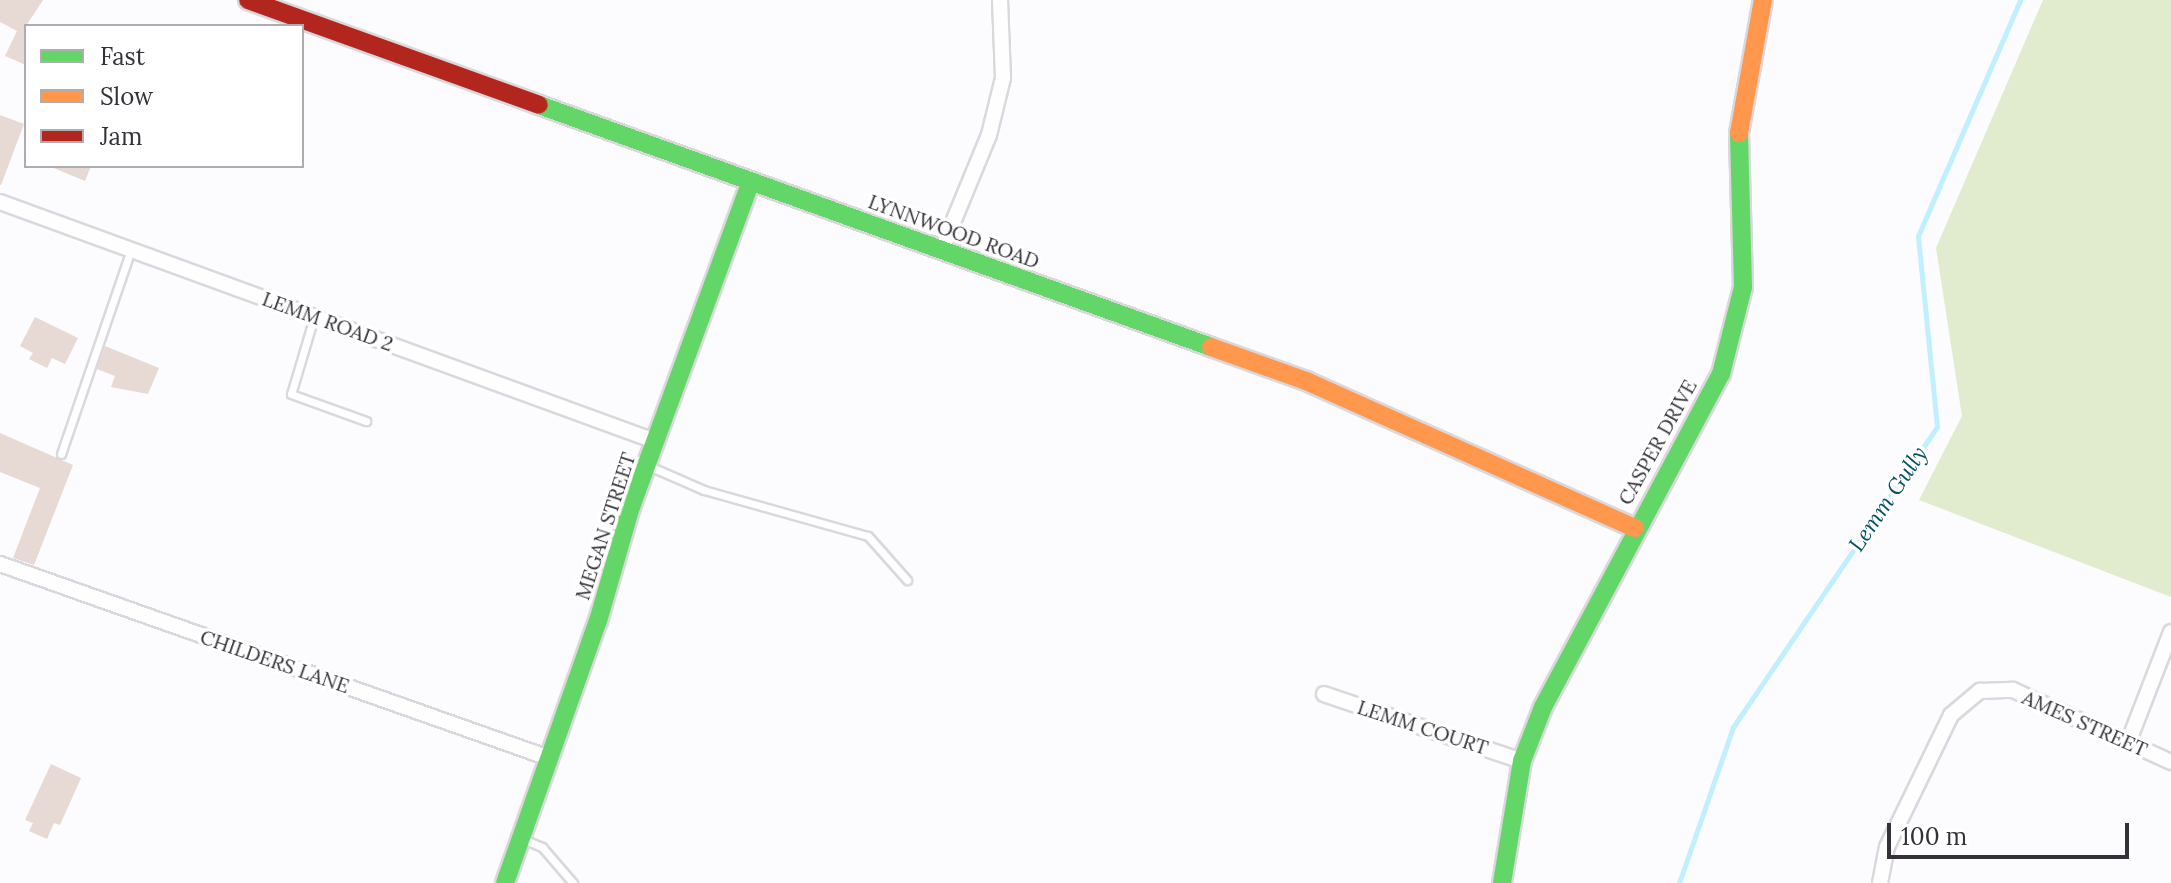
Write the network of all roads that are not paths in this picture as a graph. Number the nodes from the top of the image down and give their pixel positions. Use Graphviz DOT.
graph roads {
  1 [pos="248,0"];
  2 [pos="1000,0"];
  3 [pos="1763,0"];
  4 [pos="750,183"];
  5 [pos="0,202"];
  6 [pos="942,249"];
  7 [pos="131,250"];
  8 [pos="314,317"];
  9 [pos="366,421"];
  10 [pos="655,441"];
  11 [pos="61,454"];
  12 [pos="647,465"];
  13 [pos="1635,528"];
  14 [pos="0,564"];
  15 [pos="907,580"];
  16 [pos="2171,632"];
  17 [pos="1324,694"];
  18 [pos="2128,743"];
  19 [pos="549,758"];
  20 [pos="1522,761"];
  21 [pos="2171,762"];
  22 [pos="521,838"];
  23 [pos="505,883"];
  24 [pos="573,883"];
  25 [pos="1502,883"];
  26 [pos="1880,883"];
  1 -- 4 [label="street, LYNNWOOD ROAD"];
  2 -- 6 [label="street"];
  3 -- 13 [label="street, CASPER DRIVE"];
  4 -- 6 [label="street, LYNNWOOD ROAD"];
  4 -- 10 [label="street, MEGAN STREET"];
  5 -- 7 [label="street, LEMM ROAD 2"];
  6 -- 13 [label="street, LYNNWOOD ROAD"];
  7 -- 8 [label="street, LEMM ROAD 2"];
  7 -- 11 [label="lane"];
  8 -- 9 [label="lane"];
  8 -- 10 [label="street, LEMM ROAD 2"];
  10 -- 12 [label="street, MEGAN STREET"];
  12 -- 15 [label="lane"];
  12 -- 19 [label="street, MEGAN STREET"];
  13 -- 20 [label="street, CASPER DRIVE"];
  14 -- 19 [label="street, CHILDERS LANE"];
  16 -- 18 [label="street"];
  17 -- 20 [label="street, LEMM COURT"];
  18 -- 21 [label="street, AMES STREET"];
  18 -- 26 [label="street, AMES STREET"];
  19 -- 22 [label="street, MEGAN STREET"];
  20 -- 25 [label="street, CASPER DRIVE"];
  22 -- 23 [label="street, MEGAN STREET"];
  22 -- 24 [label="lane"];
}
